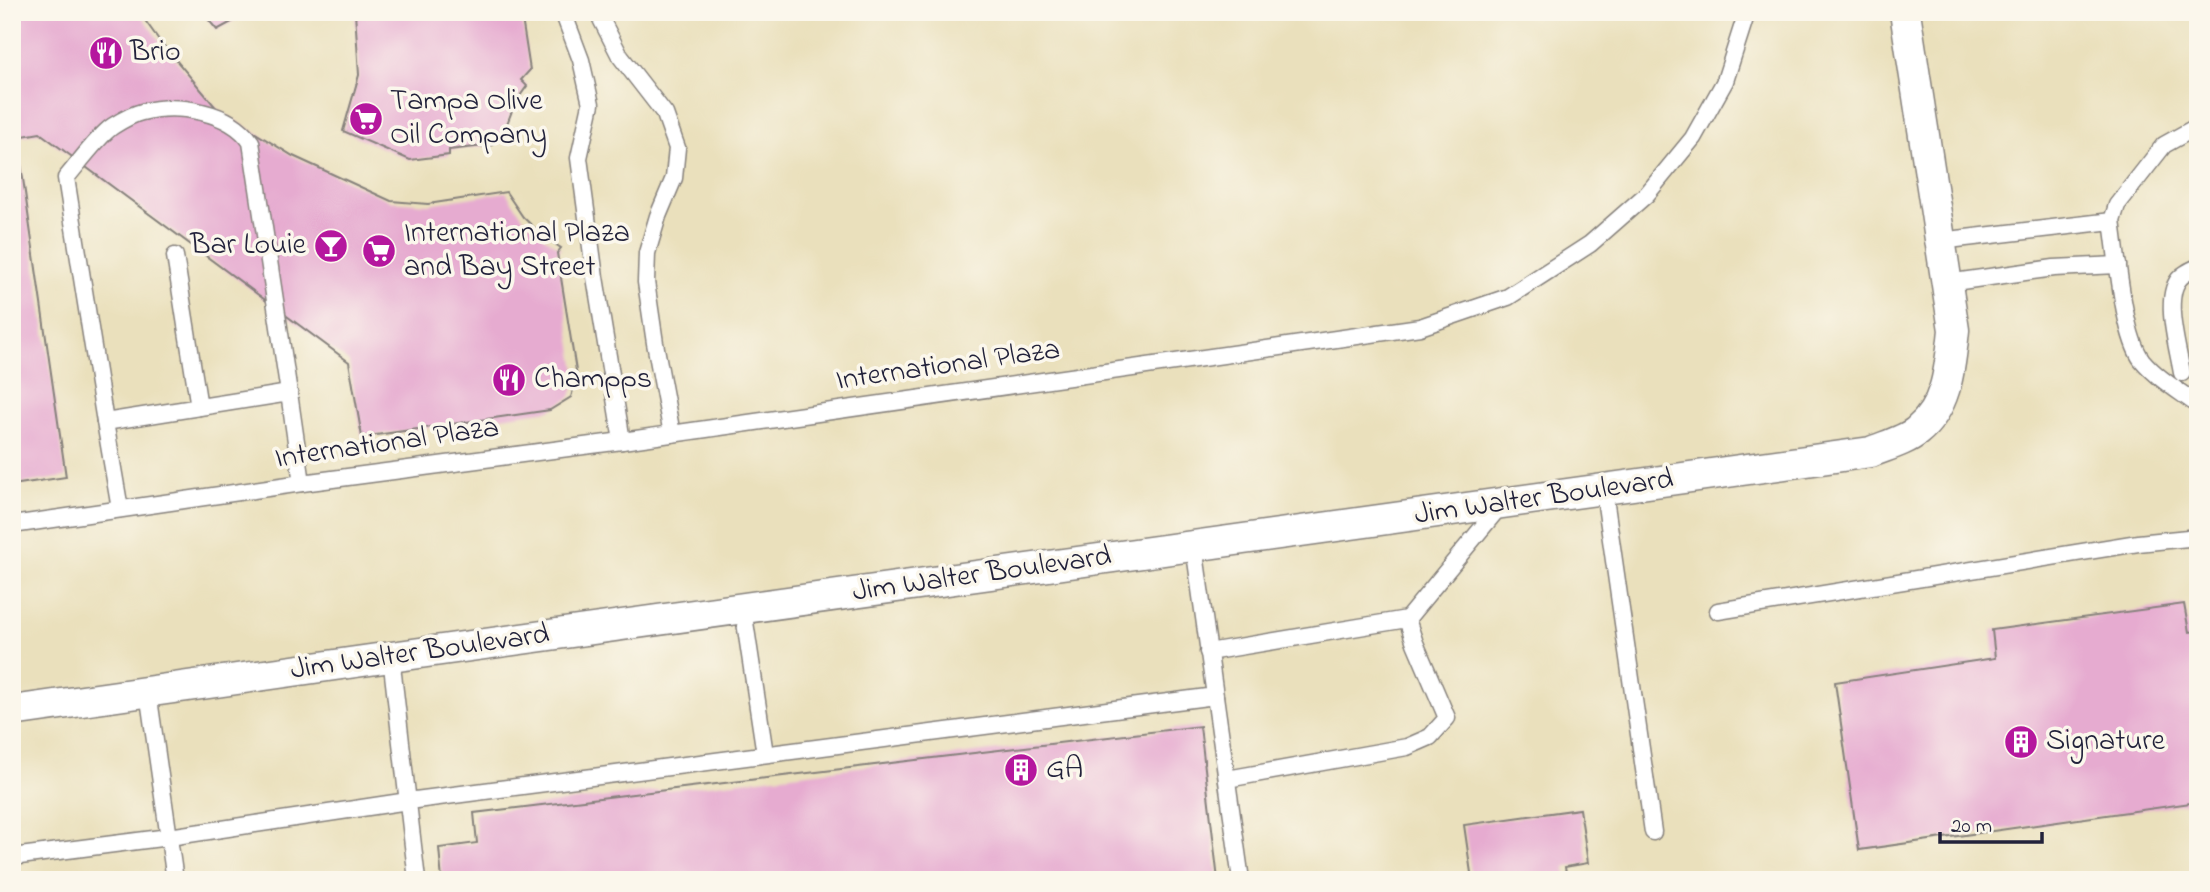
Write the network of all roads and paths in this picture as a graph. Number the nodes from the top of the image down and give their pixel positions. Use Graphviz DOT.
graph roads {
  1 [pos="563,12"];
  2 [pos="600,12"];
  3 [pos="1747,12"];
  4 [pos="1905,12"];
  5 [pos="2198,125"];
  6 [pos="2112,221"];
  7 [pos="1940,240"];
  8 [pos="175,256"];
  9 [pos="2118,265"];
  10 [pos="2198,267"];
  11 [pos="1947,284"];
  12 [pos="2190,372"];
  13 [pos="2159,376"];
  14 [pos="289,393"];
  15 [pos="2198,405"];
  16 [pos="199,407"];
  17 [pos="106,422"];
  18 [pos="672,434"];
  19 [pos="622,441"];
  20 [pos="302,483"];
  21 [pos="1604,491"];
  22 [pos="1502,505"];
  23 [pos="120,509"];
  24 [pos="12,525"];
  25 [pos="2198,537"];
  26 [pos="1194,546"];
  27 [pos="743,609"];
  28 [pos="1718,611"];
  29 [pos="1407,620"];
  30 [pos="1208,652"];
  31 [pos="391,657"];
  32 [pos="148,692"];
  33 [pos="1215,695"];
  34 [pos="12,711"];
  35 [pos="765,754"];
  36 [pos="1227,779"];
  37 [pos="408,801"];
  38 [pos="1653,832"];
  39 [pos="169,837"];
  40 [pos="12,857"];
  41 [pos="175,880"];
  42 [pos="417,880"];
  43 [pos="1241,880"];
  1 -- 19 [label="lane"];
  2 -- 18 [label="lane"];
  3 -- 18 [label="lane, International Plaza"];
  4 -- 7 [label="street"];
  5 -- 6 [label="lane"];
  6 -- 7 [label="lane"];
  6 -- 9 [label="lane"];
  7 -- 11 [label="street"];
  8 -- 16 [label="lane"];
  9 -- 11 [label="lane"];
  9 -- 13 [label="lane"];
  10 -- 12 [label="lane"];
  11 -- 21 [label="street, Jim Walter Boulevard"];
  12 -- 13 [label="lane"];
  13 -- 15 [label="lane"];
  14 -- 16 [label="lane"];
  14 -- 17 [label="lane"];
  14 -- 20 [label="lane"];
  16 -- 17 [label="lane"];
  17 -- 23 [label="lane"];
  18 -- 19 [label="lane, International Plaza"];
  19 -- 20 [label="lane, International Plaza"];
  20 -- 23 [label="lane, International Plaza"];
  21 -- 22 [label="street, Jim Walter Boulevard"];
  21 -- 38 [label="lane"];
  22 -- 26 [label="street, Jim Walter Boulevard"];
  22 -- 29 [label="lane"];
  23 -- 24 [label="lane, International Plaza"];
  25 -- 28 [label="lane"];
  26 -- 27 [label="street, Jim Walter Boulevard"];
  26 -- 30 [label="lane"];
  27 -- 31 [label="street, Jim Walter Boulevard"];
  27 -- 35 [label="lane"];
  29 -- 30 [label="lane"];
  29 -- 36 [label="lane"];
  30 -- 33 [label="lane"];
  31 -- 32 [label="street, Jim Walter Boulevard"];
  31 -- 37 [label="lane"];
  32 -- 34 [label="street, Jim Walter Boulevard"];
  32 -- 39 [label="lane"];
  33 -- 35 [label="lane"];
  33 -- 36 [label="lane"];
  35 -- 37 [label="lane"];
  36 -- 43 [label="lane"];
  37 -- 39 [label="lane"];
  37 -- 42 [label="lane"];
  39 -- 40 [label="lane"];
  39 -- 41 [label="lane"];
}
